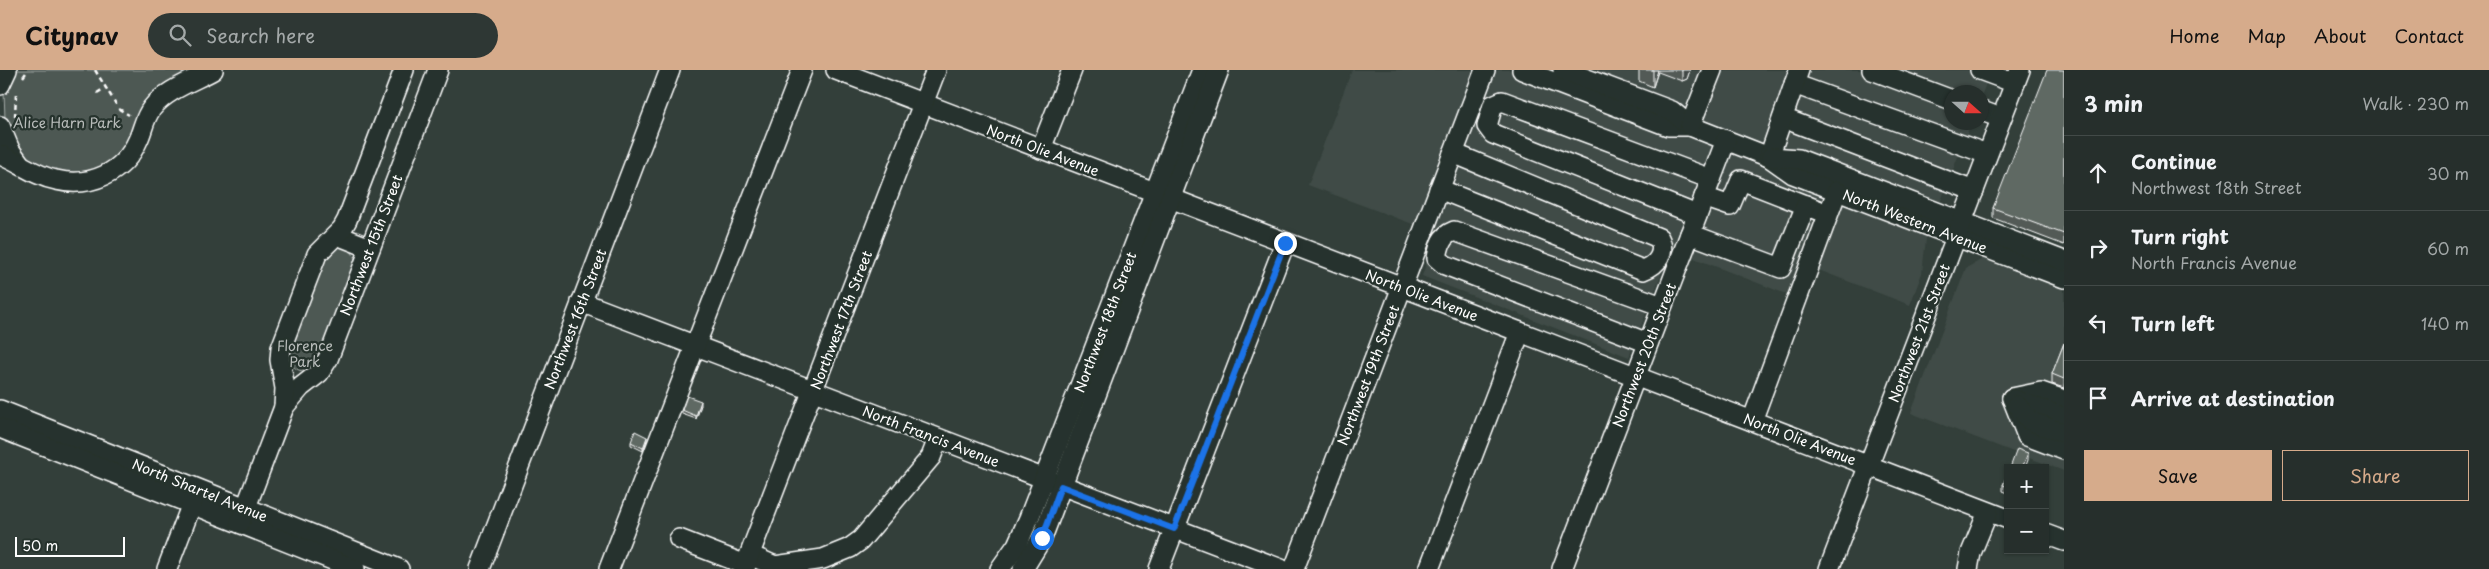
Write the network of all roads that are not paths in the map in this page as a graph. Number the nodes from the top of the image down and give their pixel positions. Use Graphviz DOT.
graph roads {
  1 [pos="213,70"];
  2 [pos="404,70"];
  3 [pos="438,70"];
  4 [pos="670,70"];
  5 [pos="802,70"];
  6 [pos="836,70"];
  7 [pos="936,70"];
  8 [pos="1072,70"];
  9 [pos="1202,70"];
  10 [pos="1219,70"];
  11 [pos="1485,70"];
  12 [pos="1522,70"];
  13 [pos="1712,70"];
  14 [pos="1872,70"];
  15 [pos="1982,70"];
  16 [pos="1572,76"];
  17 [pos="1797,77"];
  18 [pos="2017,77"];
  19 [pos="1944,97"];
  20 [pos="924,104"];
  21 [pos="1989,114"];
  22 [pos="1783,118"];
  23 [pos="2001,118"];
  24 [pos="7,123"];
  25 [pos="1690,126"];
  26 [pos="1726,140"];
  27 [pos="1041,149"];
  28 [pos="1453,153"];
  29 [pos="1988,154"];
  30 [pos="0,155"];
  31 [pos="1769,157"];
  32 [pos="20,164"];
  33 [pos="1439,188"];
  34 [pos="1708,188"];
  35 [pos="1837,191"];
  36 [pos="1974,191"];
  37 [pos="1162,196"];
  38 [pos="1806,205"];
  39 [pos="1829,214"];
  40 [pos="1697,215"];
  41 [pos="1959,229"];
  42 [pos="1690,234"];
  43 [pos="337,235"];
  44 [pos="1285,243"];
  45 [pos="370,248"];
  46 [pos="2064,261"];
  47 [pos="2064,278"];
  48 [pos="1401,288"];
  49 [pos="581,302"];
  50 [pos="1662,306"];
  51 [pos="1520,332"];
  52 [pos="1648,343"];
  53 [pos="694,345"];
  54 [pos="1636,376"];
  55 [pos="813,391"];
  56 [pos="2012,398"];
  57 [pos="2064,400"];
  58 [pos="284,407"];
  59 [pos="2064,408"];
  60 [pos="0,410"];
  61 [pos="2064,417"];
  62 [pos="1752,421"];
  63 [pos="2064,425"];
  64 [pos="0,428"];
  65 [pos="2064,433"];
  66 [pos="938,439"];
  67 [pos="2064,441"];
  68 [pos="2064,450"];
  69 [pos="1869,465"];
  70 [pos="1053,483"];
  71 [pos="195,496"];
  72 [pos="1988,512"];
  73 [pos="243,516"];
  74 [pos="2004,518"];
  75 [pos="1174,529"];
  76 [pos="2049,535"];
  77 [pos="1042,538"];
  78 [pos="679,539"];
  79 [pos="2064,541"];
  80 [pos="747,563"];
  81 [pos="167,569"];
  82 [pos="355,569"];
  83 [pos="399,569"];
  84 [pos="480,569"];
  85 [pos="608,569"];
  86 [pos="1000,569"];
  87 [pos="1023,569"];
  88 [pos="1030,569"];
  89 [pos="1159,569"];
  90 [pos="1281,569"];
  91 [pos="1294,569"];
  92 [pos="1429,569"];
  93 [pos="1562,569"];
  94 [pos="1829,569"];
  95 [pos="1968,569"];
  1 -- 32 [label="street"];
  2 -- 43 [label="street, Northwest 15th Street"];
  3 -- 45 [label="street, Northwest 15th Street"];
  4 -- 49 [label="street, Northwest 16th Street"];
  5 -- 53 [label="street"];
  6 -- 20 [label="street, North Olie Avenue"];
  7 -- 20 [label="street, Northwest 17th Street"];
  8 -- 27 [label="street"];
  9 -- 37 [label="street, Northwest 18th Street"];
  10 -- 37 [label="street, Northwest 18th Street"];
  11 -- 28 [label="street, Northwest 19th Street"];
  12 -- 16 [label="street, North Western Avenue"];
  13 -- 25 [label="street"];
  14 -- 19 [label="street"];
  15 -- 18 [label="street"];
  16 -- 25 [label="street, North Western Avenue"];
  17 -- 22 [label="street"];
  17 -- 29 [label="street"];
  18 -- 23 [label="street, Northwest 21st Street"];
  20 -- 27 [label="street, North Olie Avenue"];
  20 -- 55 [label="street, Northwest 17th Street"];
  21 -- 23 [label="street"];
  22 -- 31 [label="street"];
  22 -- 36 [label="street"];
  23 -- 29 [label="street, Northwest 21st Street"];
  24 -- 32 [label="street"];
  25 -- 26 [label="street, North Western Avenue"];
  26 -- 31 [label="street, North Western Avenue"];
  26 -- 34 [label="street, Northwest 20th Street"];
  27 -- 37 [label="street, North Olie Avenue"];
  28 -- 33 [label="street, Northwest 19th Street"];
  28 -- 33 [label="street"];
  29 -- 36 [label="street, Northwest 21st Street"];
  30 -- 32 [label="street"];
  31 -- 35 [label="street, North Western Avenue"];
  31 -- 41 [label="street, North Western Avenue"];
  33 -- 48 [label="street, Northwest 19th Street"];
  34 -- 38 [label="street"];
  34 -- 40 [label="street, Northwest 20th Street"];
  34 -- 40 [label="street"];
  35 -- 39 [label="street"];
  35 -- 41 [label="street, North Western Avenue"];
  36 -- 41 [label="street, Northwest 21st Street"];
  37 -- 44 [label="street, North Olie Avenue"];
  37 -- 70 [label="street, Northwest 18th Street"];
  38 -- 39 [label="street"];
  38 -- 42 [label="street"];
  39 -- 62 [label="street"];
  40 -- 42 [label="street, Northwest 20th Street"];
  41 -- 46 [label="street, North Western Avenue"];
  41 -- 47 [label="street, North Western Avenue"];
  41 -- 69 [label="street, Northwest 21st Street"];
  42 -- 50 [label="street, Northwest 20th Street"];
  43 -- 45 [label="street"];
  43 -- 58 [label="street, Northwest 15th Street"];
  44 -- 48 [label="street, North Olie Avenue"];
  44 -- 75 [label="street"];
  45 -- 58 [label="street, Northwest 15th Street"];
  48 -- 51 [label="street, North Olie Avenue"];
  48 -- 91 [label="street, Northwest 19th Street"];
  49 -- 53 [label="street, North Francis Avenue"];
  49 -- 84 [label="street, Northwest 16th Street"];
  50 -- 52 [label="street, Northwest 20th Street"];
  50 -- 52 [label="street"];
  51 -- 54 [label="street, North Olie Avenue"];
  51 -- 92 [label="street"];
  52 -- 54 [label="street, Northwest 20th Street"];
  53 -- 55 [label="street, North Francis Avenue"];
  53 -- 85 [label="street"];
  54 -- 62 [label="street, North Olie Avenue"];
  54 -- 93 [label="street, Northwest 20th Street"];
  55 -- 66 [label="street, North Francis Avenue"];
  55 -- 80 [label="street, Northwest 17th Street"];
  56 -- 57 [label="street"];
  56 -- 59 [label="street"];
  56 -- 61 [label="street"];
  56 -- 63 [label="street"];
  56 -- 65 [label="street"];
  56 -- 67 [label="street"];
  56 -- 68 [label="street"];
  58 -- 73 [label="street, Northwest 15th Street"];
  60 -- 71 [label="street, North Shartel Avenue"];
  62 -- 69 [label="street, North Olie Avenue"];
  64 -- 71 [label="street, North Shartel Avenue"];
  66 -- 70 [label="street, North Francis Avenue"];
  66 -- 80 [label="street"];
  69 -- 72 [label="street, North Olie Avenue"];
  69 -- 94 [label="street, Northwest 21st Street"];
  70 -- 75 [label="street, North Francis Avenue"];
  70 -- 77 [label="street, Northwest 18th Street"];
  70 -- 86 [label="street, Northwest 18th Street"];
  71 -- 73 [label="street, North Shartel Avenue"];
  71 -- 81 [label="street"];
  72 -- 74 [label="street, North Olie Avenue"];
  72 -- 95 [label="street"];
  73 -- 82 [label="street, North Shartel Avenue"];
  73 -- 83 [label="street, North Shartel Avenue"];
  75 -- 89 [label="street"];
  75 -- 90 [label="street, North Francis Avenue"];
  76 -- 79 [label="street"];
  77 -- 87 [label="street, Northwest 18th Street"];
  77 -- 88 [label="street"];
  78 -- 80 [label="street"];
}
